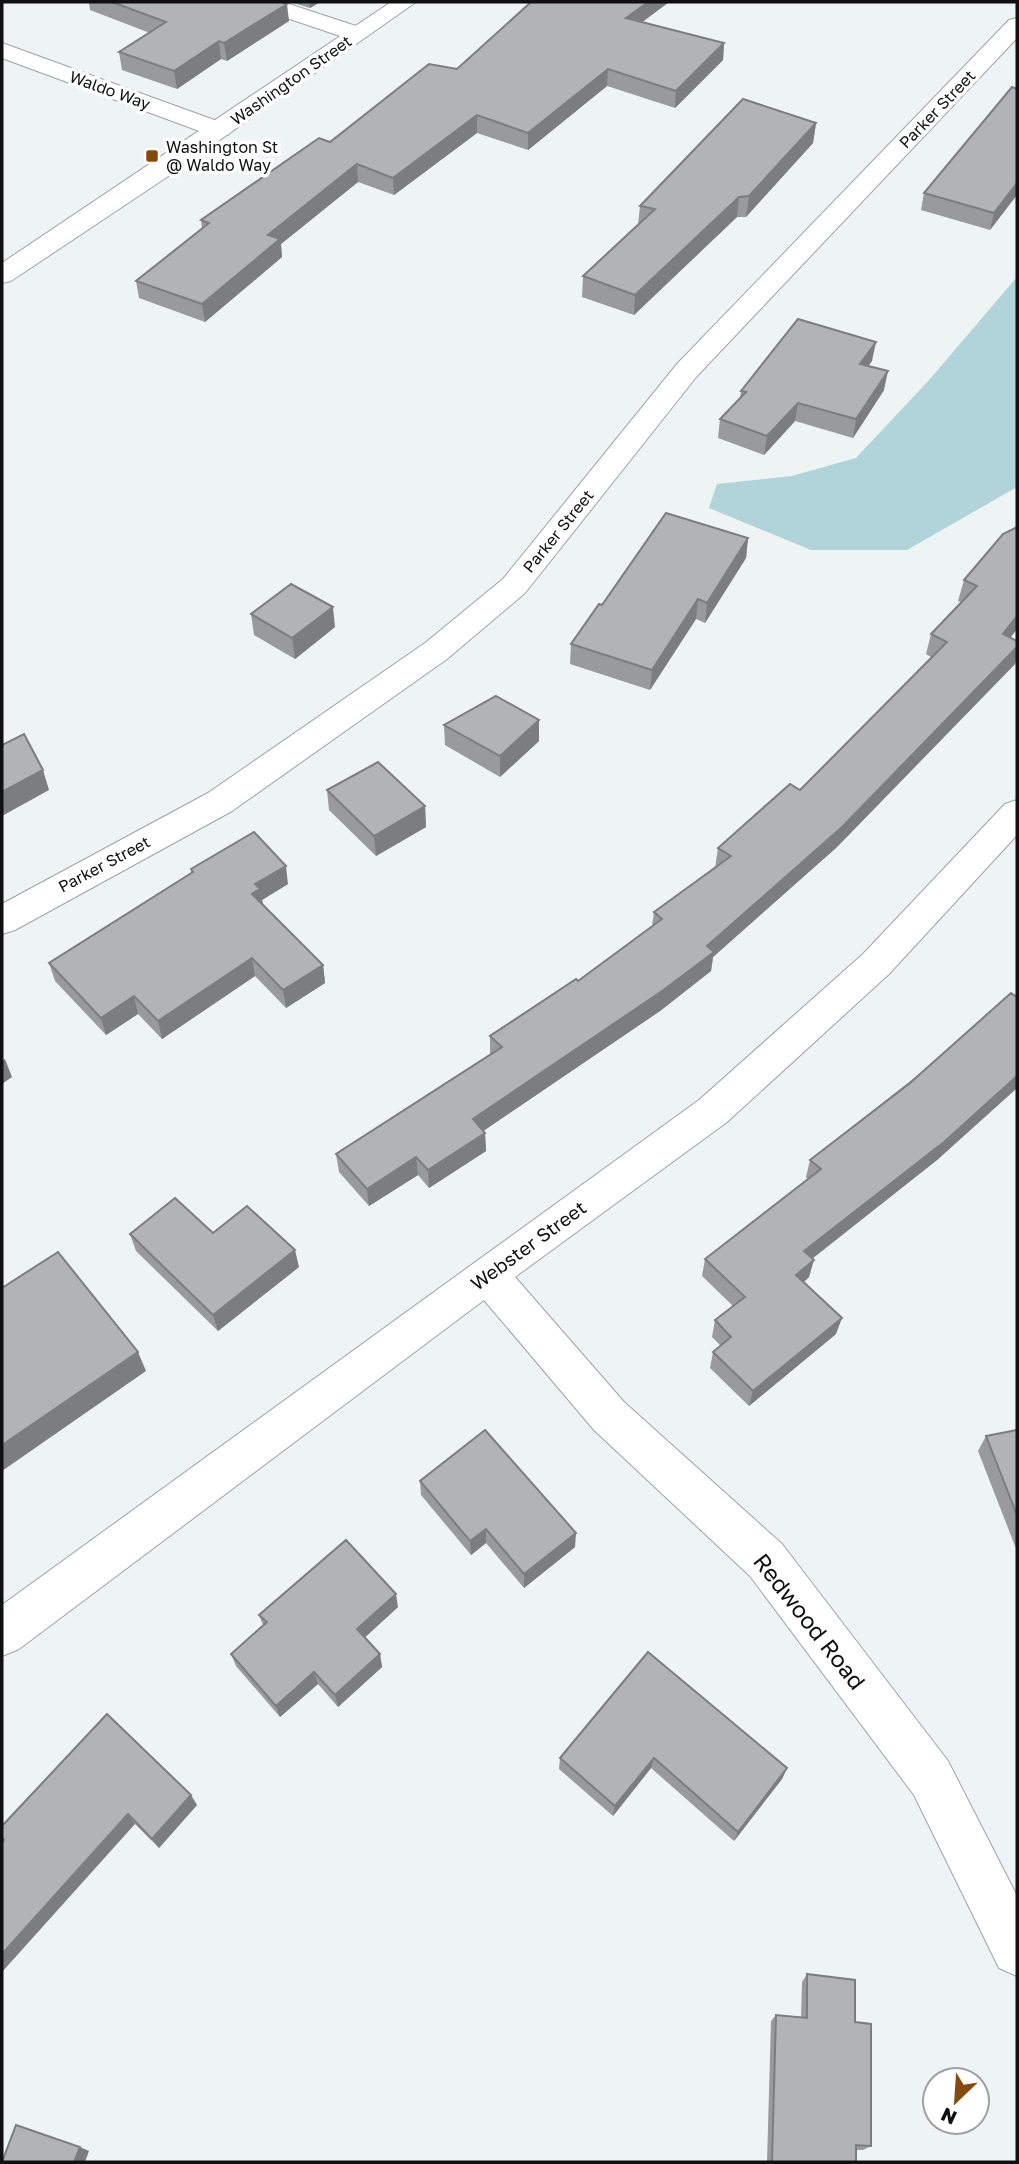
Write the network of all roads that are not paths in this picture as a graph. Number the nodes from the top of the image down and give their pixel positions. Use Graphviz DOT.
graph roads {
  1 [pos="262,2"];
  2 [pos="405,2"];
  3 [pos="1017,25"];
  4 [pos="357,34"];
  5 [pos="2,50"];
  6 [pos="219,130"];
  7 [pos="2,275"];
  8 [pos="1017,813"];
  9 [pos="2,920"];
  10 [pos="487,1274"];
  11 [pos="2,1633"];
  12 [pos="1017,1951"];
  1 -- 4 [label="street"];
  2 -- 4 [label="street, Washington Street"];
  3 -- 9 [label="street, Parker Street"];
  4 -- 6 [label="street, Washington Street"];
  5 -- 6 [label="street, Waldo Way"];
  6 -- 7 [label="street, Washington Street"];
  8 -- 10 [label="street, Webster Street"];
  10 -- 11 [label="street, Webster Street"];
  10 -- 12 [label="street, Redwood Road"];
}
